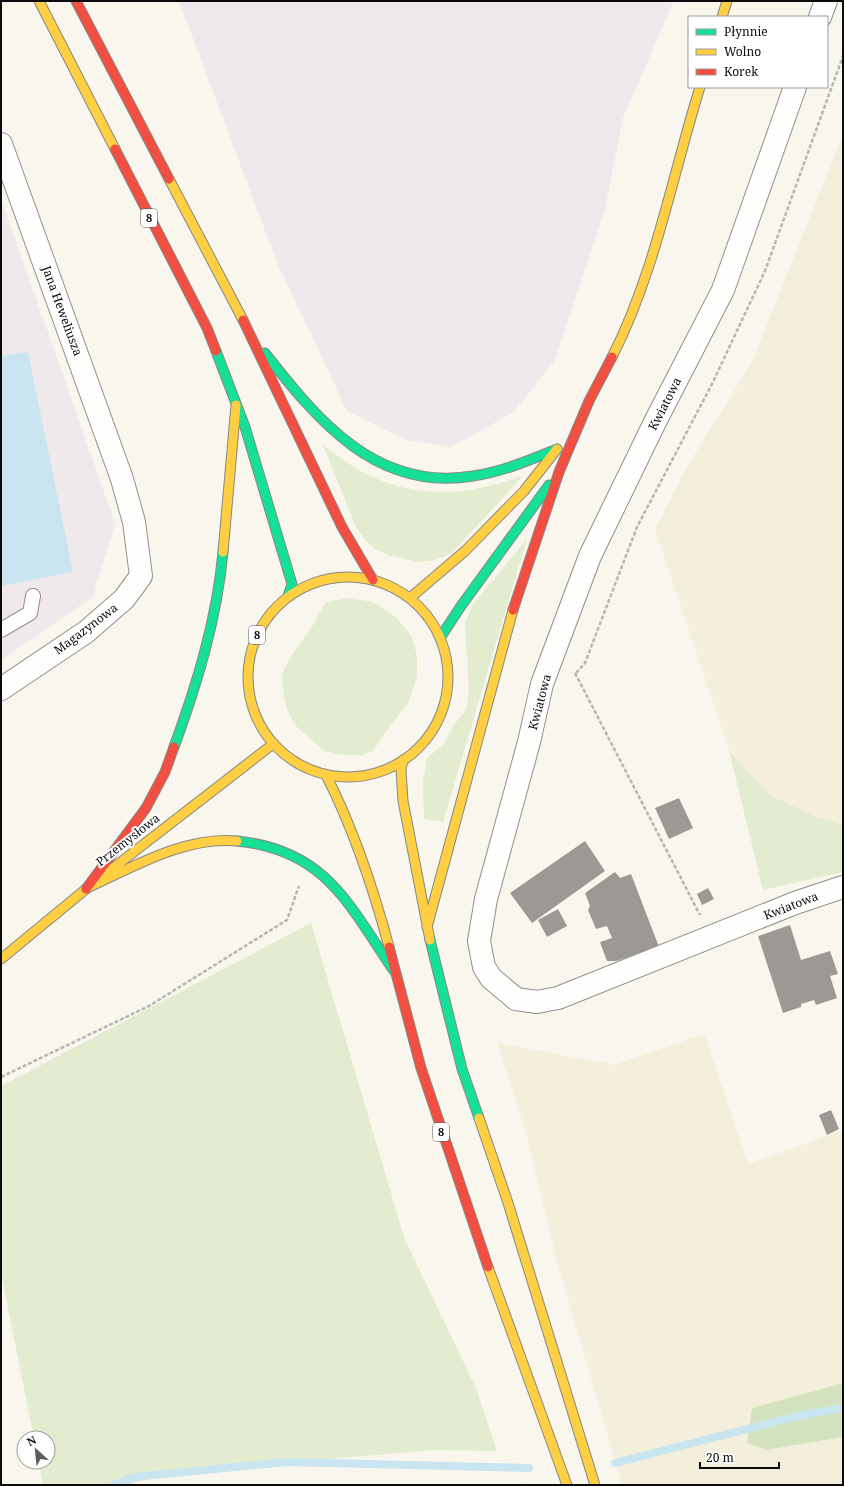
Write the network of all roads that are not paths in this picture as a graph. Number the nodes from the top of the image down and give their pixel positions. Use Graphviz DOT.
graph roads {
  1 [pos="39,1"];
  2 [pos="76,1"];
  3 [pos="726,1"];
  4 [pos="826,1"];
  5 [pos="722,16"];
  6 [pos="820,16"];
  7 [pos="700,88"];
  8 [pos="795,88"];
  9 [pos="1,144"];
  10 [pos="249,332"];
  11 [pos="589,401"];
  12 [pos="236,405"];
  13 [pos="557,449"];
  14 [pos="559,472"];
  15 [pos="122,479"];
  16 [pos="373,580"];
  17 [pos="32,596"];
  18 [pos="288,596"];
  19 [pos="410,598"];
  20 [pos="1,630"];
  21 [pos="440,638"];
  22 [pos="1,689"];
  23 [pos="272,744"];
  24 [pos="403,760"];
  25 [pos="326,775"];
  26 [pos="843,886"];
  27 [pos="86,889"];
  28 [pos="427,927"];
  29 [pos="1,959"];
  30 [pos="394,971"];
  31 [pos="567,1485"];
  32 [pos="595,1485"];
  1 -- 12 [label="main road, 8"];
  2 -- 10 [label="main road"];
  3 -- 5 [label="main road"];
  4 -- 6 [label="street"];
  7 -- 11 [label="main road"];
  8 -- 26 [label="street, Kwiatowa"];
  9 -- 15 [label="street, Jana Heweliusza"];
  10 -- 13 [label="main road"];
  10 -- 16 [label="main road"];
  11 -- 13 [label="main road"];
  11 -- 14 [label="main road"];
  12 -- 18 [label="main road, 8"];
  12 -- 27 [label="main road"];
  13 -- 19 [label="main road"];
  14 -- 21 [label="main road"];
  14 -- 28 [label="main road"];
  15 -- 22 [label="street, Magazynowa"];
  16 -- 18 [label="main road, 8"];
  16 -- 19 [label="main road, 8"];
  17 -- 20 [label="lane"];
  18 -- 23 [label="main road, 8"];
  19 -- 21 [label="main road, 8"];
  21 -- 24 [label="main road, 8"];
  23 -- 25 [label="main road, 8"];
  23 -- 27 [label="main road, Przemysłowa"];
  24 -- 25 [label="main road, 8"];
  24 -- 28 [label="main road"];
  25 -- 30 [label="main road, 8"];
  27 -- 29 [label="main road, Przemysłowa"];
  27 -- 30 [label="main road"];
  28 -- 32 [label="main road"];
  30 -- 31 [label="main road, 8"];
}
